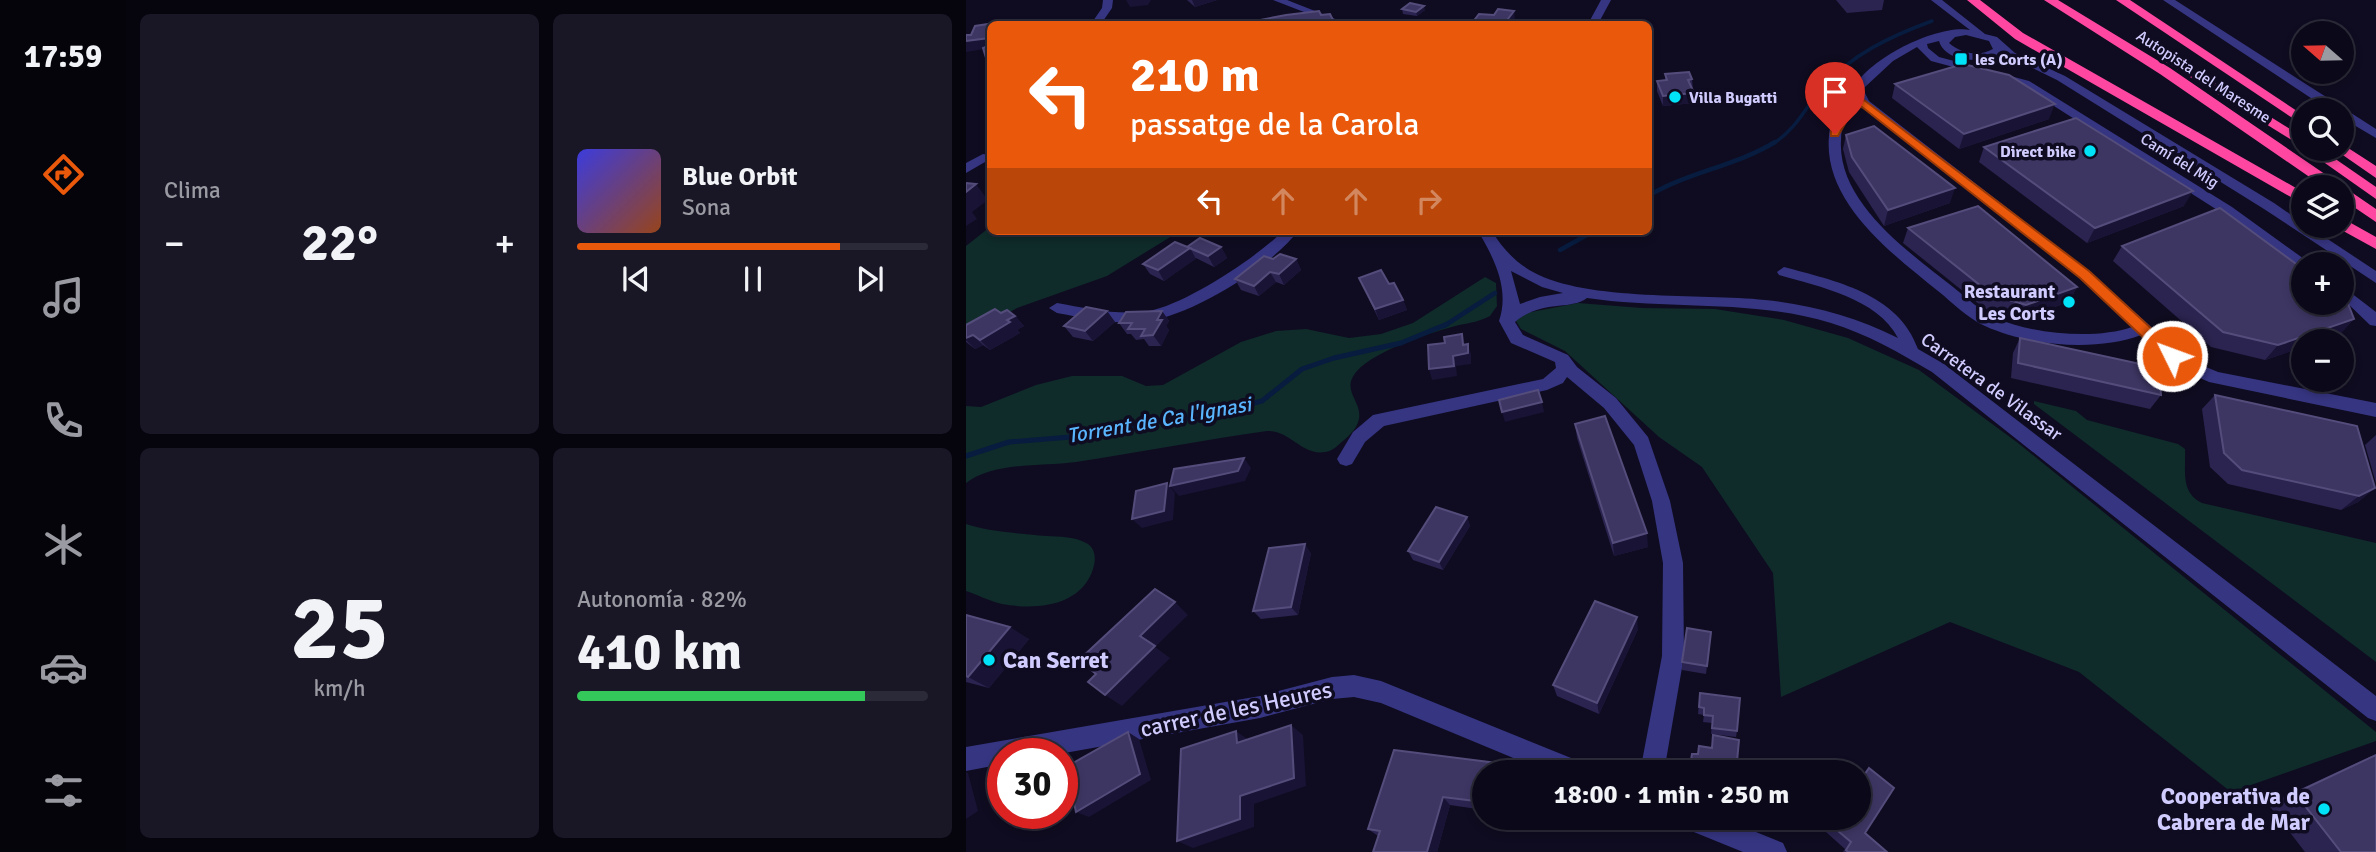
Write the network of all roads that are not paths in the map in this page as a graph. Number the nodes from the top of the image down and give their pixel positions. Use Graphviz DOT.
graph roads {
  1 [pos="1108,0"];
  2 [pos="1278,0"];
  3 [pos="1606,0"];
  4 [pos="1927,0"];
  5 [pos="1936,0"];
  6 [pos="1973,0"];
  7 [pos="2050,0"];
  8 [pos="2075,0"];
  9 [pos="2122,0"];
  10 [pos="2168,0"];
  11 [pos="1098,21"];
  12 [pos="1335,21"];
  13 [pos="1595,21"];
  14 [pos="1950,35"];
  15 [pos="1984,35"];
  16 [pos="1922,43"];
  17 [pos="1998,44"];
  18 [pos="1970,56"];
  19 [pos="1935,58"];
  20 [pos="1874,73"];
  21 [pos="2319,98"];
  22 [pos="1864,103"];
  23 [pos="2291,113"];
  24 [pos="2354,120"];
  25 [pos="2376,134"];
  26 [pos="2291,135"];
  27 [pos="967,151"];
  28 [pos="2354,157"];
  29 [pos="987,159"];
  30 [pos="2329,161"];
  31 [pos="966,169"];
  32 [pos="2376,173"];
  33 [pos="2317,175"];
  34 [pos="2291,192"];
  35 [pos="2376,194"];
  36 [pos="2354,201"];
  37 [pos="2376,217"];
  38 [pos="2354,230"];
  39 [pos="1286,235"];
  40 [pos="1488,235"];
  41 [pos="2376,244"];
  42 [pos="1498,250"];
  43 [pos="2291,255"];
  44 [pos="1784,272"];
  45 [pos="2376,278"];
  46 [pos="2376,288"];
  47 [pos="1844,289"];
  48 [pos="1600,295"];
  49 [pos="2354,300"];
  50 [pos="1057,308"];
  51 [pos="1819,314"];
  52 [pos="1507,321"];
  53 [pos="2376,321"];
  54 [pos="2143,329"];
  55 [pos="1911,352"];
  56 [pos="1562,359"];
  57 [pos="2376,410"];
  58 [pos="1346,459"];
  59 [pos="2376,710"];
  60 [pos="966,760"];
  61 [pos="1547,760"];
  62 [pos="1654,760"];
  63 [pos="1720,830"];
  64 [pos="1774,852"];
  1 -- 11 [label="street"];
  2 -- 12 [label="street"];
  3 -- 13 [label="street"];
  4 -- 14 [label="street"];
  5 -- 15 [label="street"];
  6 -- 34 [label="highway"];
  7 -- 33 [label="highway, Autopista del Maresme"];
  8 -- 26 [label="highway, Autopista del Maresme"];
  9 -- 23 [label="highway"];
  10 -- 21 [label="street"];
  14 -- 15 [label="street"];
  14 -- 16 [label="street"];
  14 -- 18 [label="street"];
  15 -- 17 [label="street, Camí del Mig"];
  16 -- 19 [label="street"];
  16 -- 20 [label="street"];
  17 -- 18 [label="street"];
  17 -- 45 [label="street, Camí del Mig"];
  18 -- 19 [label="street"];
  18 -- 46 [label="street, Camí del Mig"];
  19 -- 20 [label="street"];
  19 -- 43 [label="street, Camí del Mig"];
  20 -- 22 [label="street"];
  22 -- 54 [label="street"];
  22 -- 54 [label="street"];
  24 -- 25 [label="street"];
  27 -- 29 [label="street"];
  28 -- 32 [label="highway"];
  29 -- 31 [label="street"];
  30 -- 35 [label="highway"];
  36 -- 37 [label="highway"];
  38 -- 41 [label="highway"];
  39 -- 50 [label="street"];
  40 -- 42 [label="street, Carretera de Vilassar"];
  42 -- 48 [label="street, Carretera de Vilassar"];
  42 -- 52 [label="street"];
  44 -- 47 [label="street"];
  47 -- 51 [label="street"];
  47 -- 55 [label="street"];
  48 -- 51 [label="street, Carretera de Vilassar"];
  48 -- 52 [label="street"];
  49 -- 53 [label="street"];
  51 -- 55 [label="street, Carretera de Vilassar"];
  52 -- 56 [label="street"];
  54 -- 57 [label="street"];
  55 -- 59 [label="street, Carretera de Vilassar"];
  56 -- 58 [label="street"];
  56 -- 62 [label="street"];
  60 -- 61 [label="street, carrer de les Heures"];
  63 -- 64 [label="street"];
}
